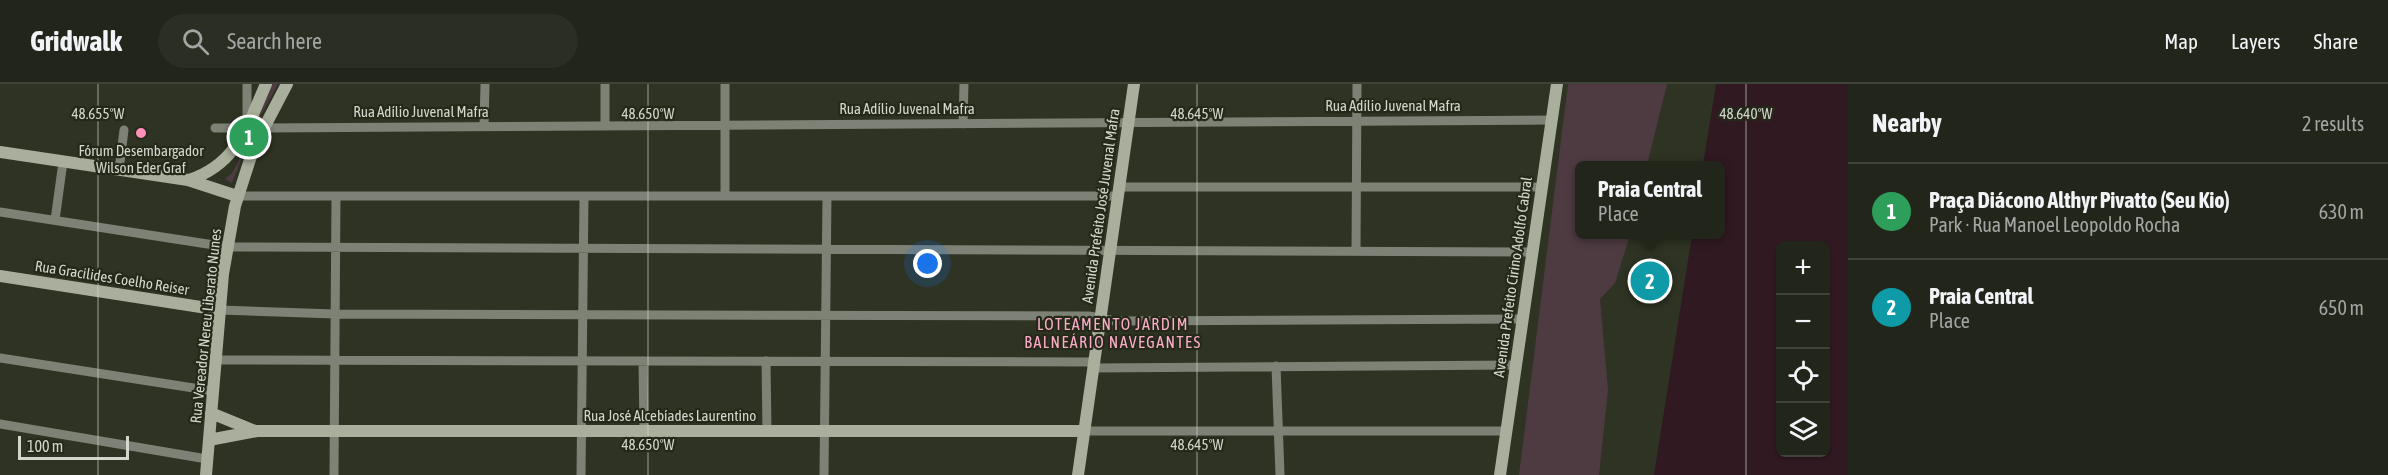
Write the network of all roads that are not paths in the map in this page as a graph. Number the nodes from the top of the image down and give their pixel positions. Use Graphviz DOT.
graph roads {
  1 [pos="247,84"];
  2 [pos="266,84"];
  3 [pos="287,84"];
  4 [pos="485,84"];
  5 [pos="605,84"];
  6 [pos="725,84"];
  7 [pos="964,84"];
  8 [pos="1134,84"];
  9 [pos="1357,84"];
  10 [pos="1557,84"];
  11 [pos="1551,120"];
  12 [pos="1357,121"];
  13 [pos="1128,123"];
  14 [pos="963,124"];
  15 [pos="725,125"];
  16 [pos="484,126"];
  17 [pos="604,126"];
  18 [pos="215,128"];
  19 [pos="247,128"];
  20 [pos="263,128"];
  21 [pos="124,130"];
  22 [pos="0,152"];
  23 [pos="63,162"];
  24 [pos="119,170"];
  25 [pos="188,180"];
  26 [pos="1357,187"];
  27 [pos="1541,187"];
  28 [pos="1118,192"];
  29 [pos="237,196"];
  30 [pos="336,196"];
  31 [pos="584,196"];
  32 [pos="725,196"];
  33 [pos="827,196"];
  34 [pos="0,212"];
  35 [pos="55,220"];
  36 [pos="227,247"];
  37 [pos="336,248"];
  38 [pos="584,248"];
  39 [pos="826,249"];
  40 [pos="1110,250"];
  41 [pos="1356,251"];
  42 [pos="1531,252"];
  43 [pos="0,276"];
  44 [pos="220,310"];
  45 [pos="335,314"];
  46 [pos="583,315"];
  47 [pos="825,315"];
  48 [pos="1100,318"];
  49 [pos="1522,319"];
  50 [pos="0,358"];
  51 [pos="215,360"];
  52 [pos="335,360"];
  53 [pos="582,361"];
  54 [pos="643,361"];
  55 [pos="766,361"];
  56 [pos="825,362"];
  57 [pos="1093,365"];
  58 [pos="1516,365"];
  59 [pos="1276,366"];
  60 [pos="213,391"];
  61 [pos="211,413"];
  62 [pos="0,424"];
  63 [pos="256,431"];
  64 [pos="334,431"];
  65 [pos="582,431"];
  66 [pos="644,431"];
  67 [pos="767,431"];
  68 [pos="824,431"];
  69 [pos="1083,431"];
  70 [pos="1278,431"];
  71 [pos="1506,431"];
  72 [pos="209,440"];
  73 [pos="207,459"];
  74 [pos="206,475"];
  75 [pos="334,475"];
  76 [pos="581,475"];
  77 [pos="824,475"];
  78 [pos="1078,475"];
  79 [pos="1280,475"];
  80 [pos="1500,475"];
  1 -- 19 [label="street"];
  2 -- 19 [label="main road"];
  3 -- 20 [label="main road, Rua Vereador Nereu Liberato Nunes"];
  4 -- 16 [label="street"];
  5 -- 17 [label="street"];
  6 -- 15 [label="street"];
  7 -- 14 [label="street"];
  8 -- 13 [label="main road, Avenida Prefeito José Juvenal Mafra"];
  9 -- 12 [label="street"];
  10 -- 11 [label="main road, Avenida Prefeito Cirino Adolfo Cabral"];
  11 -- 12 [label="street, Rua Adílio Juvenal Mafra"];
  11 -- 27 [label="main road, Avenida Prefeito Cirino Adolfo Cabral"];
  12 -- 13 [label="street, Rua Adílio Juvenal Mafra"];
  12 -- 26 [label="street"];
  13 -- 14 [label="street, Rua Adílio Juvenal Mafra"];
  13 -- 28 [label="main road, Avenida Prefeito José Juvenal Mafra"];
  14 -- 15 [label="street, Rua Adílio Juvenal Mafra"];
  15 -- 17 [label="street, Rua Adílio Juvenal Mafra"];
  15 -- 32 [label="street"];
  16 -- 17 [label="street, Rua Adílio Juvenal Mafra"];
  16 -- 20 [label="street, Rua Adílio Juvenal Mafra"];
  18 -- 19 [label="street"];
  19 -- 25 [label="main road"];
  20 -- 29 [label="main road, Rua Vereador Nereu Liberato Nunes"];
  21 -- 24 [label="street"];
  22 -- 23 [label="main road"];
  23 -- 24 [label="main road"];
  23 -- 35 [label="street"];
  24 -- 25 [label="main road"];
  25 -- 29 [label="main road"];
  26 -- 27 [label="street"];
  26 -- 28 [label="street"];
  26 -- 41 [label="street"];
  27 -- 42 [label="main road, Avenida Prefeito Cirino Adolfo Cabral"];
  28 -- 33 [label="street"];
  28 -- 40 [label="main road, Avenida Prefeito José Juvenal Mafra"];
  29 -- 30 [label="street"];
  29 -- 36 [label="main road, Rua Vereador Nereu Liberato Nunes"];
  30 -- 31 [label="street"];
  30 -- 37 [label="street"];
  31 -- 32 [label="street"];
  31 -- 38 [label="street"];
  32 -- 33 [label="street"];
  33 -- 39 [label="street"];
  34 -- 35 [label="street"];
  35 -- 36 [label="street"];
  36 -- 37 [label="street"];
  36 -- 44 [label="main road, Rua Vereador Nereu Liberato Nunes"];
  37 -- 38 [label="street"];
  37 -- 45 [label="street"];
  38 -- 39 [label="street"];
  38 -- 46 [label="street"];
  39 -- 40 [label="street"];
  39 -- 47 [label="street"];
  40 -- 41 [label="street"];
  40 -- 48 [label="main road, Avenida Prefeito José Juvenal Mafra"];
  41 -- 42 [label="street"];
  42 -- 49 [label="main road, Avenida Prefeito Cirino Adolfo Cabral"];
  43 -- 44 [label="main road, Rua Gracilides Coelho Reiser"];
  44 -- 45 [label="street"];
  44 -- 51 [label="main road, Rua Vereador Nereu Liberato Nunes"];
  45 -- 46 [label="street"];
  45 -- 52 [label="street"];
  46 -- 47 [label="street"];
  46 -- 53 [label="street"];
  47 -- 48 [label="street"];
  47 -- 56 [label="street"];
  48 -- 49 [label="street"];
  48 -- 57 [label="main road, Avenida Prefeito José Juvenal Mafra"];
  49 -- 58 [label="main road, Avenida Prefeito Cirino Adolfo Cabral"];
  50 -- 60 [label="street"];
  51 -- 52 [label="street"];
  51 -- 60 [label="main road, Rua Vereador Nereu Liberato Nunes"];
  52 -- 53 [label="street"];
  52 -- 64 [label="street"];
  53 -- 54 [label="street"];
  53 -- 65 [label="street"];
  54 -- 55 [label="street"];
  54 -- 66 [label="street"];
  55 -- 56 [label="street"];
  55 -- 67 [label="street"];
  56 -- 57 [label="street"];
  56 -- 68 [label="street"];
  57 -- 59 [label="street"];
  57 -- 69 [label="main road, Avenida Prefeito José Juvenal Mafra"];
  58 -- 59 [label="street"];
  58 -- 71 [label="main road, Avenida Prefeito Cirino Adolfo Cabral"];
  59 -- 70 [label="street"];
  60 -- 61 [label="main road, Rua Vereador Nereu Liberato Nunes"];
  61 -- 63 [label="main road, Rua José Alcebíades Laurentino"];
  61 -- 72 [label="main road, Rua Vereador Nereu Liberato Nunes"];
  62 -- 73 [label="street"];
  63 -- 64 [label="main road, Rua José Alcebíades Laurentino"];
  63 -- 72 [label="main road, Rua José Alcebíades Laurentino"];
  64 -- 65 [label="main road, Rua José Alcebíades Laurentino"];
  64 -- 75 [label="street"];
  65 -- 66 [label="main road, Rua José Alcebíades Laurentino"];
  65 -- 76 [label="street"];
  66 -- 67 [label="main road, Rua José Alcebíades Laurentino"];
  67 -- 68 [label="main road, Rua José Alcebíades Laurentino"];
  68 -- 69 [label="main road, Rua José Alcebíades Laurentino"];
  68 -- 77 [label="street"];
  69 -- 70 [label="street"];
  69 -- 78 [label="main road, Avenida Prefeito José Juvenal Mafra"];
  70 -- 71 [label="street"];
  70 -- 79 [label="street"];
  71 -- 80 [label="main road, Avenida Prefeito Cirino Adolfo Cabral"];
  72 -- 73 [label="main road, Rua Vereador Nereu Liberato Nunes"];
  73 -- 74 [label="main road, Rua Vereador Nereu Liberato Nunes"];
}
